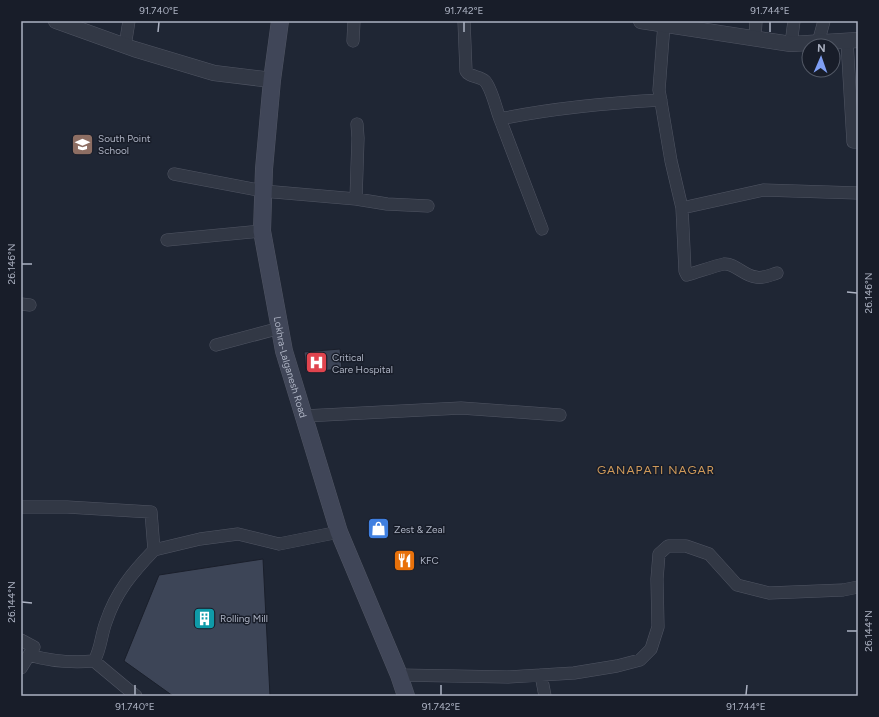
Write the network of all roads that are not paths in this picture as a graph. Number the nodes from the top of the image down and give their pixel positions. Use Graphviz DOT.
graph roads {
  1 [pos="56,21"];
  2 [pos="129,21"];
  3 [pos="280,21"];
  4 [pos="354,21"];
  5 [pos="464,21"];
  6 [pos="641,21"];
  7 [pos="756,21"];
  8 [pos="794,21"];
  9 [pos="824,21"];
  10 [pos="664,24"];
  11 [pos="700,25"];
  12 [pos="756,38"];
  13 [pos="819,38"];
  14 [pos="853,40"];
  15 [pos="353,41"];
  16 [pos="841,41"];
  17 [pos="792,44"];
  18 [pos="801,44"];
  19 [pos="125,46"];
  20 [pos="272,80"];
  21 [pos="661,100"];
  22 [pos="500,119"];
  23 [pos="357,124"];
  24 [pos="858,142"];
  25 [pos="174,174"];
  26 [pos="264,191"];
  27 [pos="858,193"];
  28 [pos="356,199"];
  29 [pos="428,206"];
  30 [pos="682,208"];
  31 [pos="542,229"];
  32 [pos="262,231"];
  33 [pos="167,240"];
  34 [pos="777,273"];
  35 [pos="280,328"];
  36 [pos="216,345"];
  37 [pos="560,415"];
  38 [pos="304,416"];
  39 [pos="21,507"];
  40 [pos="339,532"];
  41 [pos="154,550"];
  42 [pos="858,587"];
  43 [pos="21,640"];
  44 [pos="29,655"];
  45 [pos="94,661"];
  46 [pos="21,668"];
  47 [pos="399,675"];
  48 [pos="541,675"];
  49 [pos="136,696"];
  50 [pos="406,696"];
  51 [pos="545,696"];
  1 -- 19 [label="street"];
  2 -- 19 [label="street"];
  3 -- 20 [label="main road, Lokhra-Lalganesh Road"];
  4 -- 15 [label="street"];
  5 -- 22 [label="street"];
  6 -- 10 [label="street"];
  7 -- 12 [label="street"];
  8 -- 17 [label="street"];
  9 -- 13 [label="street"];
  10 -- 11 [label="street"];
  10 -- 21 [label="street"];
  11 -- 12 [label="street"];
  12 -- 17 [label="street"];
  14 -- 16 [label="street"];
  14 -- 24 [label="street"];
  17 -- 18 [label="street"];
  19 -- 20 [label="street"];
  20 -- 26 [label="main road, Lokhra-Lalganesh Road"];
  21 -- 22 [label="street"];
  21 -- 30 [label="street"];
  22 -- 31 [label="street"];
  23 -- 28 [label="street"];
  25 -- 26 [label="street"];
  26 -- 28 [label="street"];
  26 -- 32 [label="main road, Lokhra-Lalganesh Road"];
  27 -- 30 [label="street"];
  28 -- 29 [label="street"];
  30 -- 34 [label="street"];
  32 -- 33 [label="street"];
  32 -- 35 [label="main road, Lokhra-Lalganesh Road"];
  35 -- 36 [label="street"];
  35 -- 38 [label="main road, Lokhra-Lalganesh Road"];
  37 -- 38 [label="street"];
  38 -- 40 [label="main road, Lokhra-Lalganesh Road"];
  39 -- 41 [label="street"];
  40 -- 41 [label="street"];
  40 -- 47 [label="main road, Lokhra-Lalganesh Road"];
  41 -- 45 [label="street"];
  42 -- 48 [label="street"];
  43 -- 44 [label="street"];
  44 -- 45 [label="street"];
  44 -- 46 [label="street"];
  45 -- 49 [label="street"];
  47 -- 48 [label="street"];
  47 -- 50 [label="main road, Lokhra-Lalganesh Road"];
  48 -- 51 [label="street"];
}
